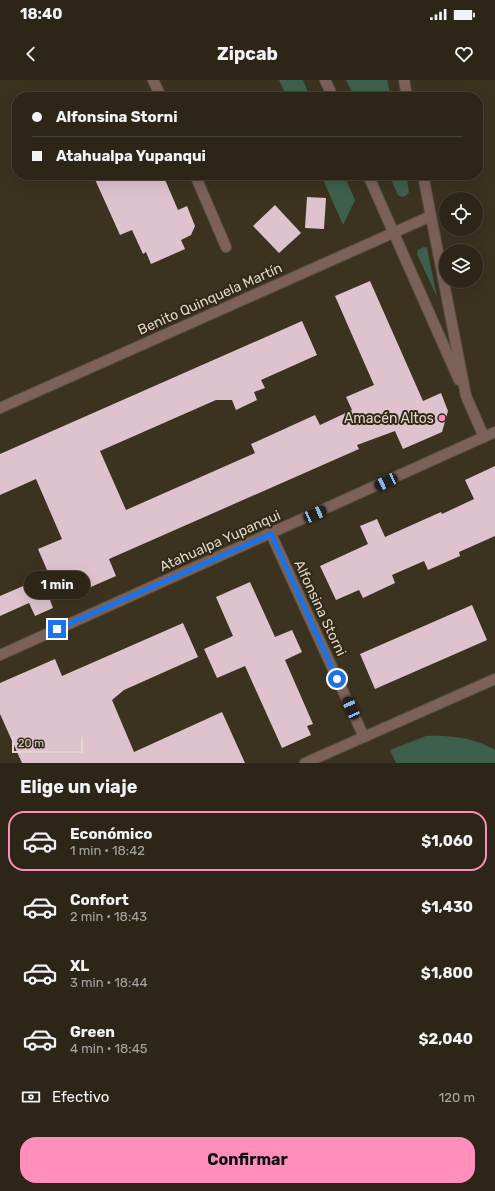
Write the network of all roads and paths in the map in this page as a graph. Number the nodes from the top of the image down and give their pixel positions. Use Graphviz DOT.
graph roads {
  1 [pos="153,80"];
  2 [pos="326,80"];
  3 [pos="404,80"];
  4 [pos="159,92"];
  5 [pos="331,92"];
  6 [pos="406,92"];
  7 [pos="197,180"];
  8 [pos="370,180"];
  9 [pos="424,180"];
  10 [pos="431,216"];
  11 [pos="393,233"];
  12 [pos="226,247"];
  13 [pos="466,396"];
  14 [pos="0,408"];
  15 [pos="495,432"];
  16 [pos="484,437"];
  17 [pos="271,534"];
  18 [pos="0,655"];
  19 [pos="495,679"];
  20 [pos="364,737"];
  21 [pos="305,763"];
  1 -- 4 [label="street"];
  2 -- 5 [label="street"];
  3 -- 6 [label="street"];
  7 -- 12 [label="street"];
  8 -- 11 [label="street"];
  9 -- 10 [label="street"];
  10 -- 11 [label="street, Benito Quinquela Martín"];
  10 -- 13 [label="street"];
  11 -- 13 [label="street"];
  11 -- 14 [label="street, Benito Quinquela Martín"];
  13 -- 16 [label="street"];
  15 -- 16 [label="street, Atahualpa Yupanqui"];
  16 -- 17 [label="street, Atahualpa Yupanqui"];
  17 -- 18 [label="street, Atahualpa Yupanqui"];
  17 -- 20 [label="street, Alfonsina Storni"];
  19 -- 20 [label="street"];
  20 -- 21 [label="street"];
}
